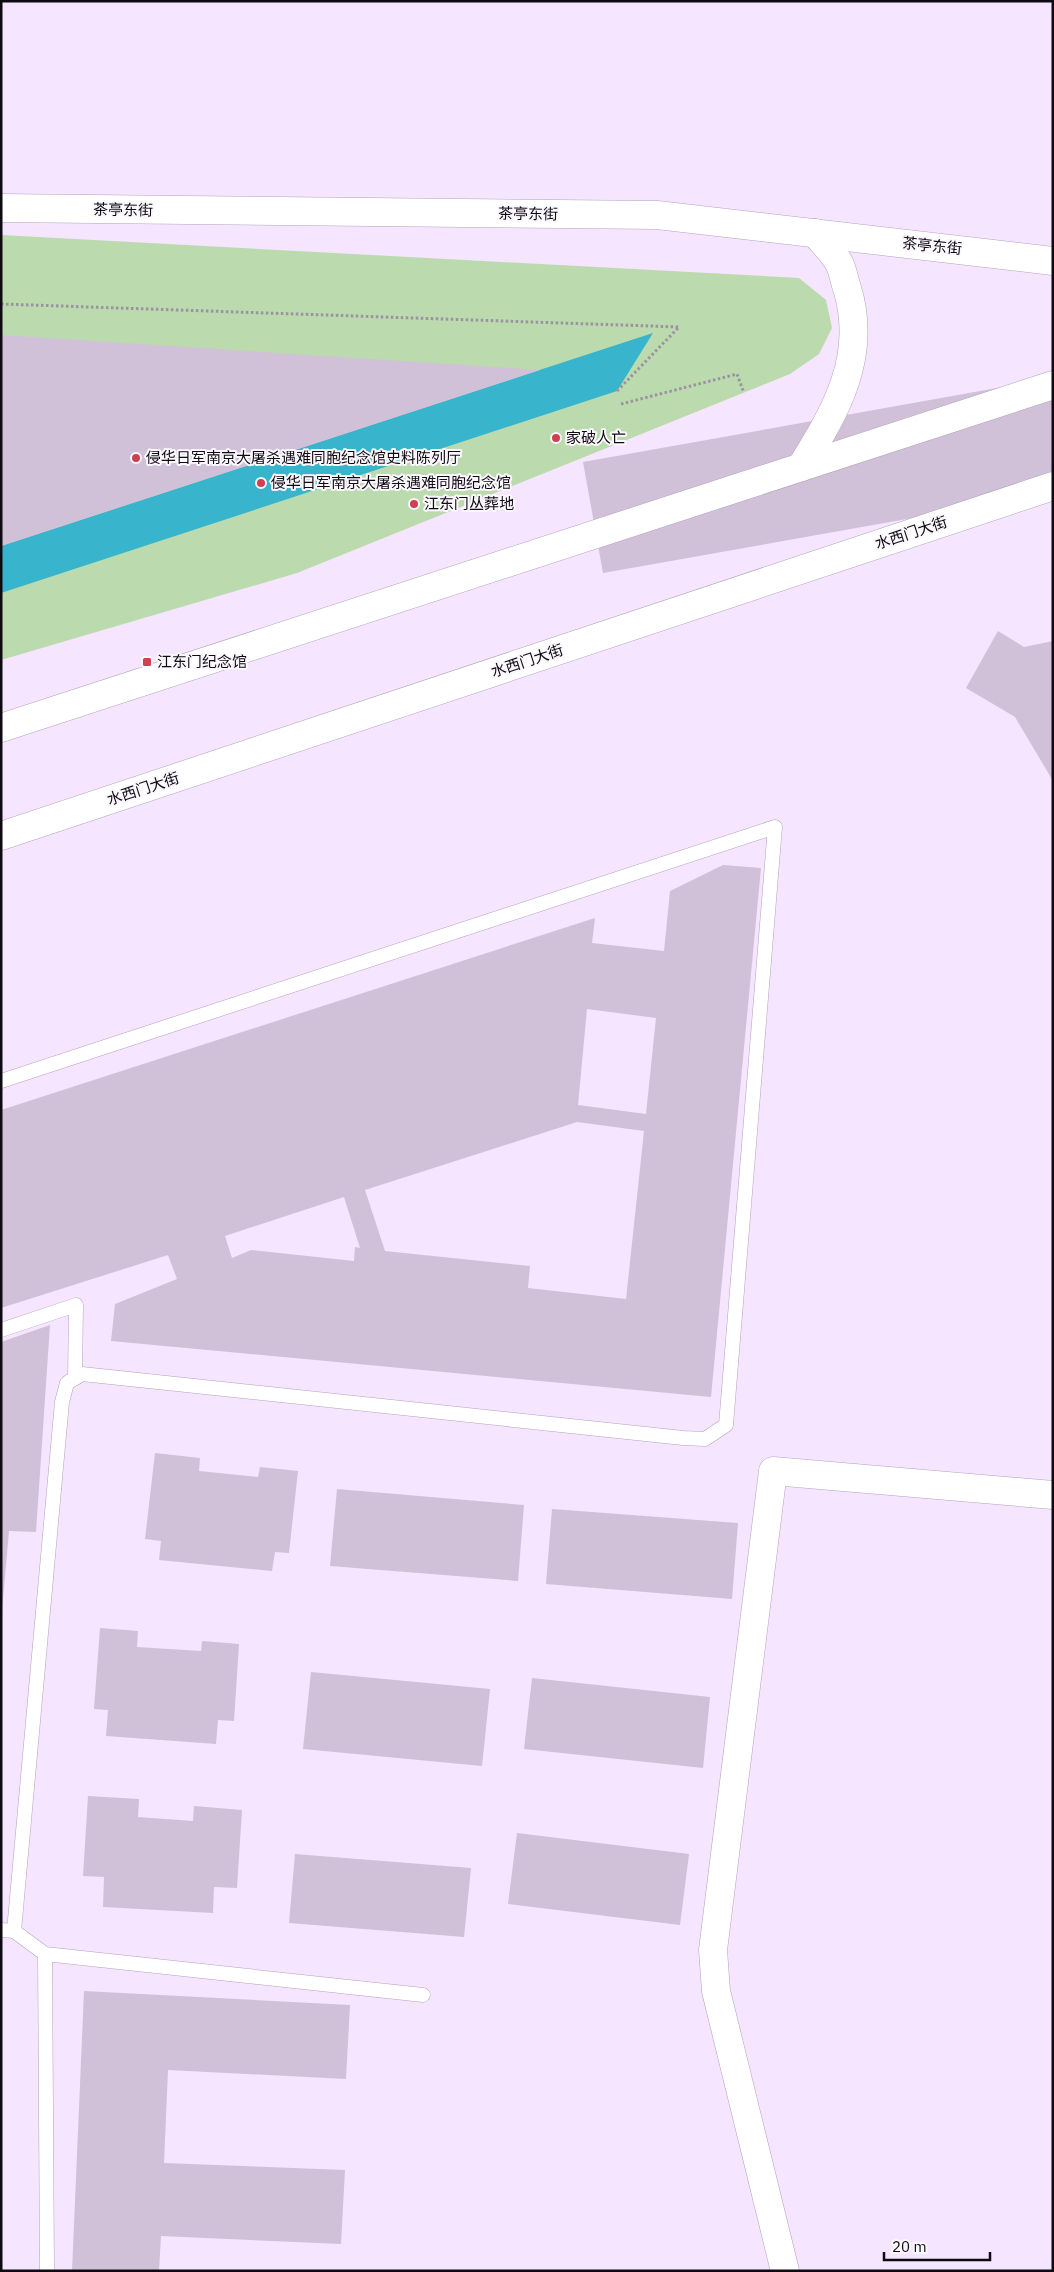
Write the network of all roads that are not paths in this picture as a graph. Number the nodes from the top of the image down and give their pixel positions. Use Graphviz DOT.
graph roads {
  1 [pos="1,208"];
  2 [pos="815,233"];
  3 [pos="1053,261"];
  4 [pos="1053,386"];
  5 [pos="801,467"];
  6 [pos="1053,486"];
  7 [pos="1,728"];
  8 [pos="1,836"];
  9 [pos="1,1081"];
  10 [pos="1,1330"];
  11 [pos="74,1378"];
  12 [pos="1053,1495"];
  13 [pos="8,1931"];
  14 [pos="45,1954"];
  15 [pos="424,1995"];
  16 [pos="47,2271"];
  17 [pos="785,2271"];
  1 -- 2 [label="main road, 茶亭东街"];
  2 -- 3 [label="main road, 茶亭东街"];
  2 -- 5 [label="main road"];
  4 -- 5 [label="main road"];
  5 -- 7 [label="main road"];
  6 -- 8 [label="main road, 水西门大街"];
  9 -- 11 [label="lane"];
  10 -- 11 [label="lane"];
  11 -- 13 [label="lane"];
  12 -- 17 [label="main road"];
  13 -- 14 [label="lane"];
  14 -- 15 [label="lane"];
  14 -- 16 [label="lane"];
}
